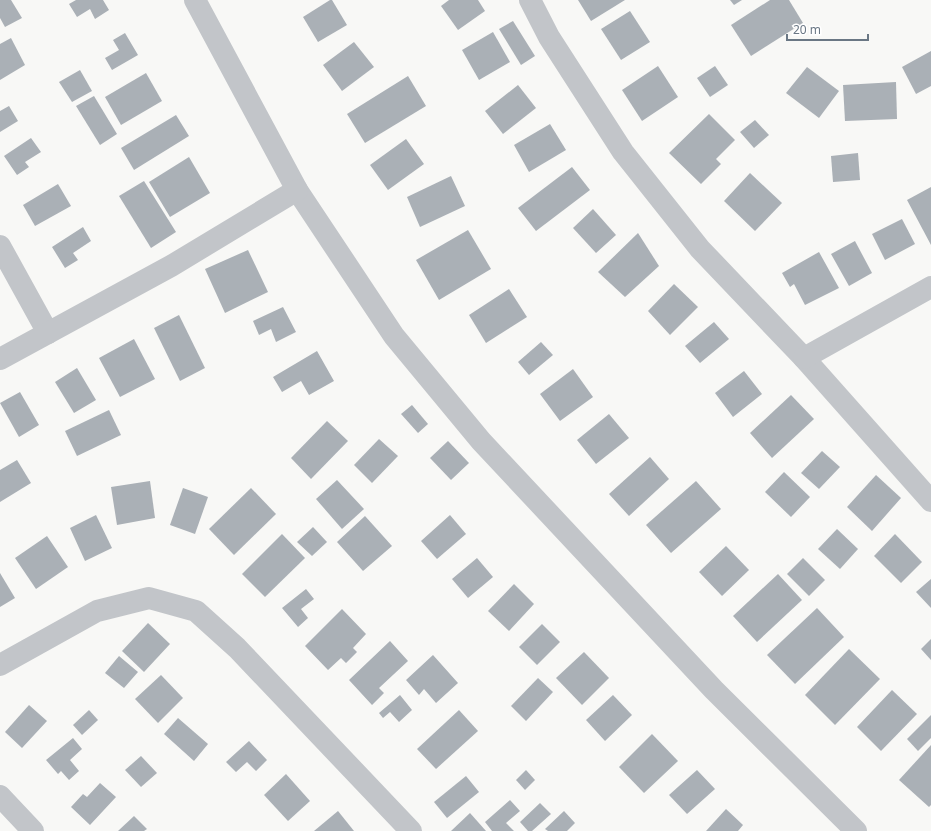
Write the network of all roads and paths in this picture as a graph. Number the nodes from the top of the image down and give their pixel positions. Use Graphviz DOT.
graph roads {
  1 [pos="194,0"];
  2 [pos="530,0"];
  3 [pos="297,190"];
  4 [pos="0,246"];
  5 [pos="931,287"];
  6 [pos="48,333"];
  7 [pos="0,358"];
  8 [pos="804,358"];
  9 [pos="931,501"];
  10 [pos="0,665"];
  11 [pos="0,796"];
  12 [pos="33,831"];
  13 [pos="410,831"];
  14 [pos="856,831"];
  1 -- 3 [label="street"];
  2 -- 8 [label="street"];
  3 -- 6 [label="street"];
  3 -- 14 [label="street"];
  4 -- 6 [label="street"];
  5 -- 8 [label="street"];
  6 -- 7 [label="street"];
  8 -- 9 [label="street"];
  10 -- 13 [label="street"];
  11 -- 12 [label="street"];
}
